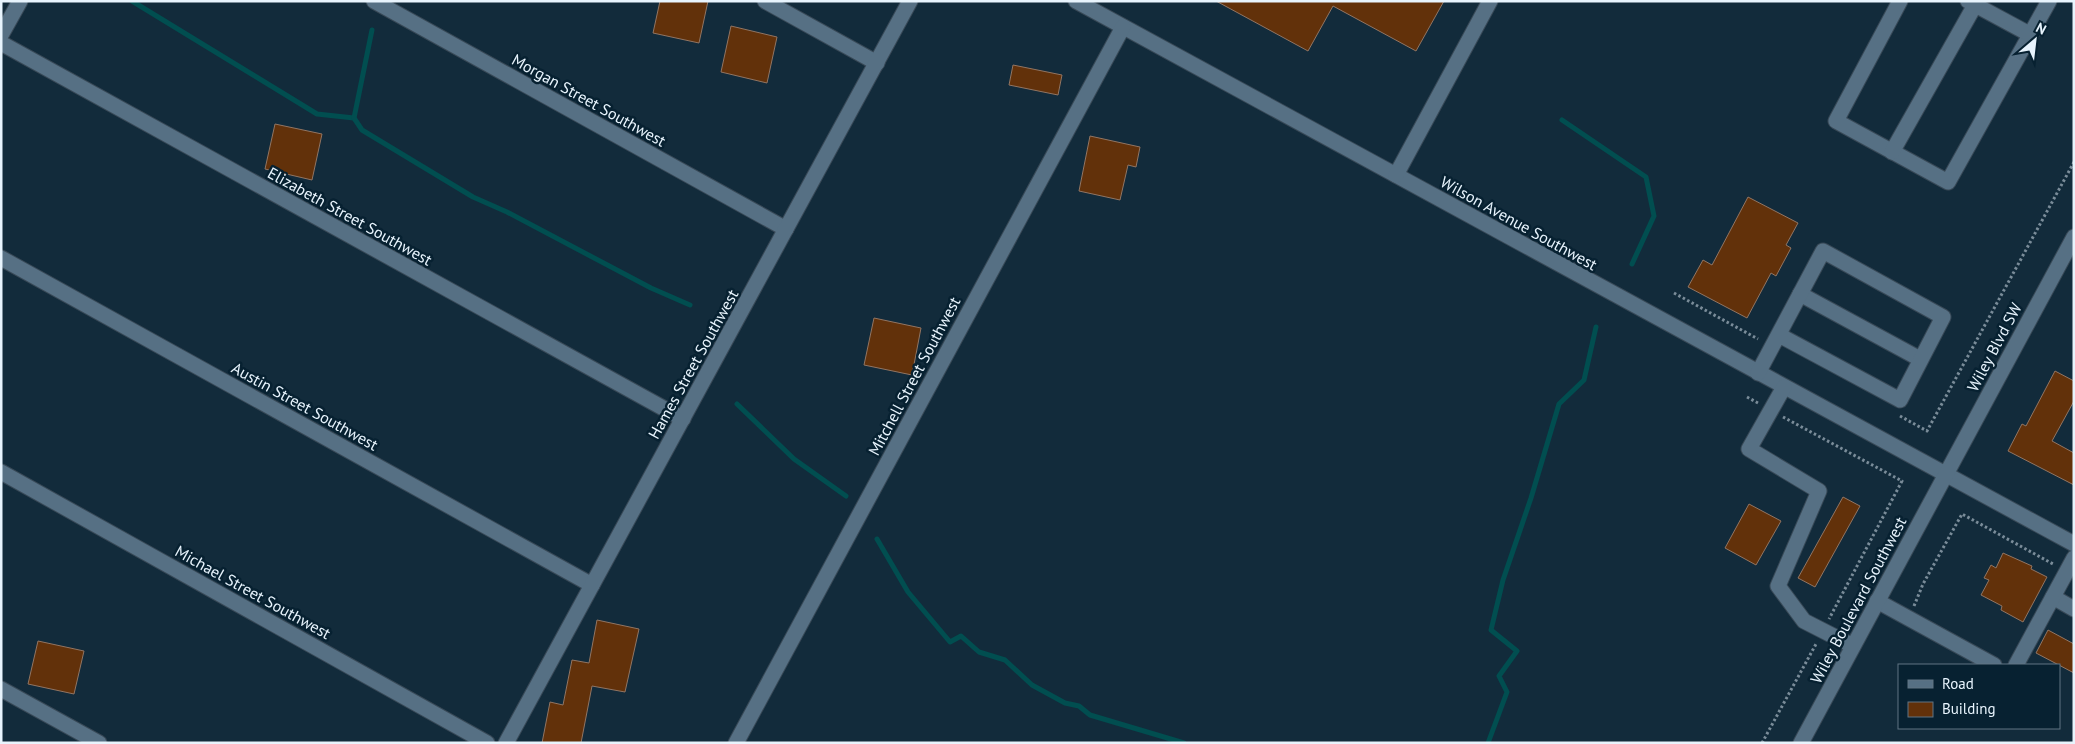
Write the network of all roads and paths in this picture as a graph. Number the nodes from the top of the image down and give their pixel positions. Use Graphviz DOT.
graph roads {
  1 [pos="20,1"];
  2 [pos="374,1"];
  3 [pos="765,1"];
  4 [pos="910,1"];
  5 [pos="1076,1"];
  6 [pos="1490,1"];
  7 [pos="1900,1"];
  8 [pos="2049,1"];
  9 [pos="1971,3"];
  10 [pos="1123,27"];
  11 [pos="1,35"];
  12 [pos="2031,35"];
  13 [pos="1,44"];
  14 [pos="877,63"];
  15 [pos="1892,152"];
  16 [pos="2074,162"];
  17 [pos="1396,175"];
  18 [pos="786,229"];
  19 [pos="2074,237"];
  20 [pos="1,258"];
  21 [pos="1800,294"];
  22 [pos="1779,334"];
  23 [pos="1920,359"];
  24 [pos="1758,373"];
  25 [pos="1784,387"];
  26 [pos="1747,397"];
  27 [pos="1770,410"];
  28 [pos="683,419"];
  29 [pos="1927,431"];
  30 [pos="1,472"];
  31 [pos="1945,474"];
  32 [pos="2074,544"];
  33 [pos="2070,565"];
  34 [pos="592,585"];
  35 [pos="2052,597"];
  36 [pos="1877,601"];
  37 [pos="2074,609"];
  38 [pos="1909,618"];
  39 [pos="1823,631"];
  40 [pos="1853,646"];
  41 [pos="1992,664"];
  42 [pos="2017,664"];
  43 [pos="1,689"];
  44 [pos="99,743"];
  45 [pos="487,743"];
  46 [pos="506,743"];
  47 [pos="736,743"];
  48 [pos="1762,743"];
  49 [pos="1800,743"];
  1 -- 11 [label="street"];
  2 -- 18 [label="street, Morgan Street Southwest"];
  3 -- 14 [label="street"];
  4 -- 14 [label="street, Hames Street Southwest"];
  5 -- 10 [label="street, Wilson Avenue Southwest"];
  6 -- 17 [label="street"];
  7 -- 15 [label="street"];
  8 -- 12 [label="street"];
  9 -- 12 [label="street"];
  9 -- 15 [label="street"];
  10 -- 17 [label="street, Wilson Avenue Southwest"];
  10 -- 47 [label="street, Mitchell Street Southwest"];
  12 -- 15 [label="street"];
  13 -- 28 [label="street, Elizabeth Street Southwest"];
  14 -- 18 [label="street, Hames Street Southwest"];
  16 -- 29 [label="path"];
  17 -- 24 [label="street, Wilson Avenue Southwest"];
  18 -- 28 [label="street, Hames Street Southwest"];
  19 -- 31 [label="street, Wiley Blvd SW"];
  20 -- 34 [label="street, Austin Street Southwest"];
  21 -- 22 [label="street"];
  21 -- 23 [label="street"];
  21 -- 23 [label="street"];
  22 -- 23 [label="street"];
  22 -- 24 [label="street"];
  24 -- 25 [label="street, Wilson Avenue Southwest"];
  25 -- 27 [label="street"];
  25 -- 31 [label="street, Wilson Avenue Southwest"];
  26 -- 27 [label="path"];
  27 -- 39 [label="street"];
  27 -- 39 [label="path"];
  28 -- 34 [label="street, Hames Street Southwest"];
  30 -- 45 [label="street, Michael Street Southwest"];
  31 -- 32 [label="street, Wilson Avenue Southwest"];
  31 -- 36 [label="street, Wiley Boulevard Southwest"];
  33 -- 35 [label="street"];
  33 -- 38 [label="path"];
  34 -- 46 [label="street, Hames Street Southwest"];
  35 -- 37 [label="street"];
  35 -- 42 [label="street"];
  36 -- 38 [label="street"];
  36 -- 40 [label="street, Wiley Boulevard Southwest"];
  38 -- 41 [label="street"];
  39 -- 40 [label="street"];
  39 -- 48 [label="path"];
  40 -- 49 [label="street, Wiley Boulevard Southwest"];
  43 -- 44 [label="street"];
}
